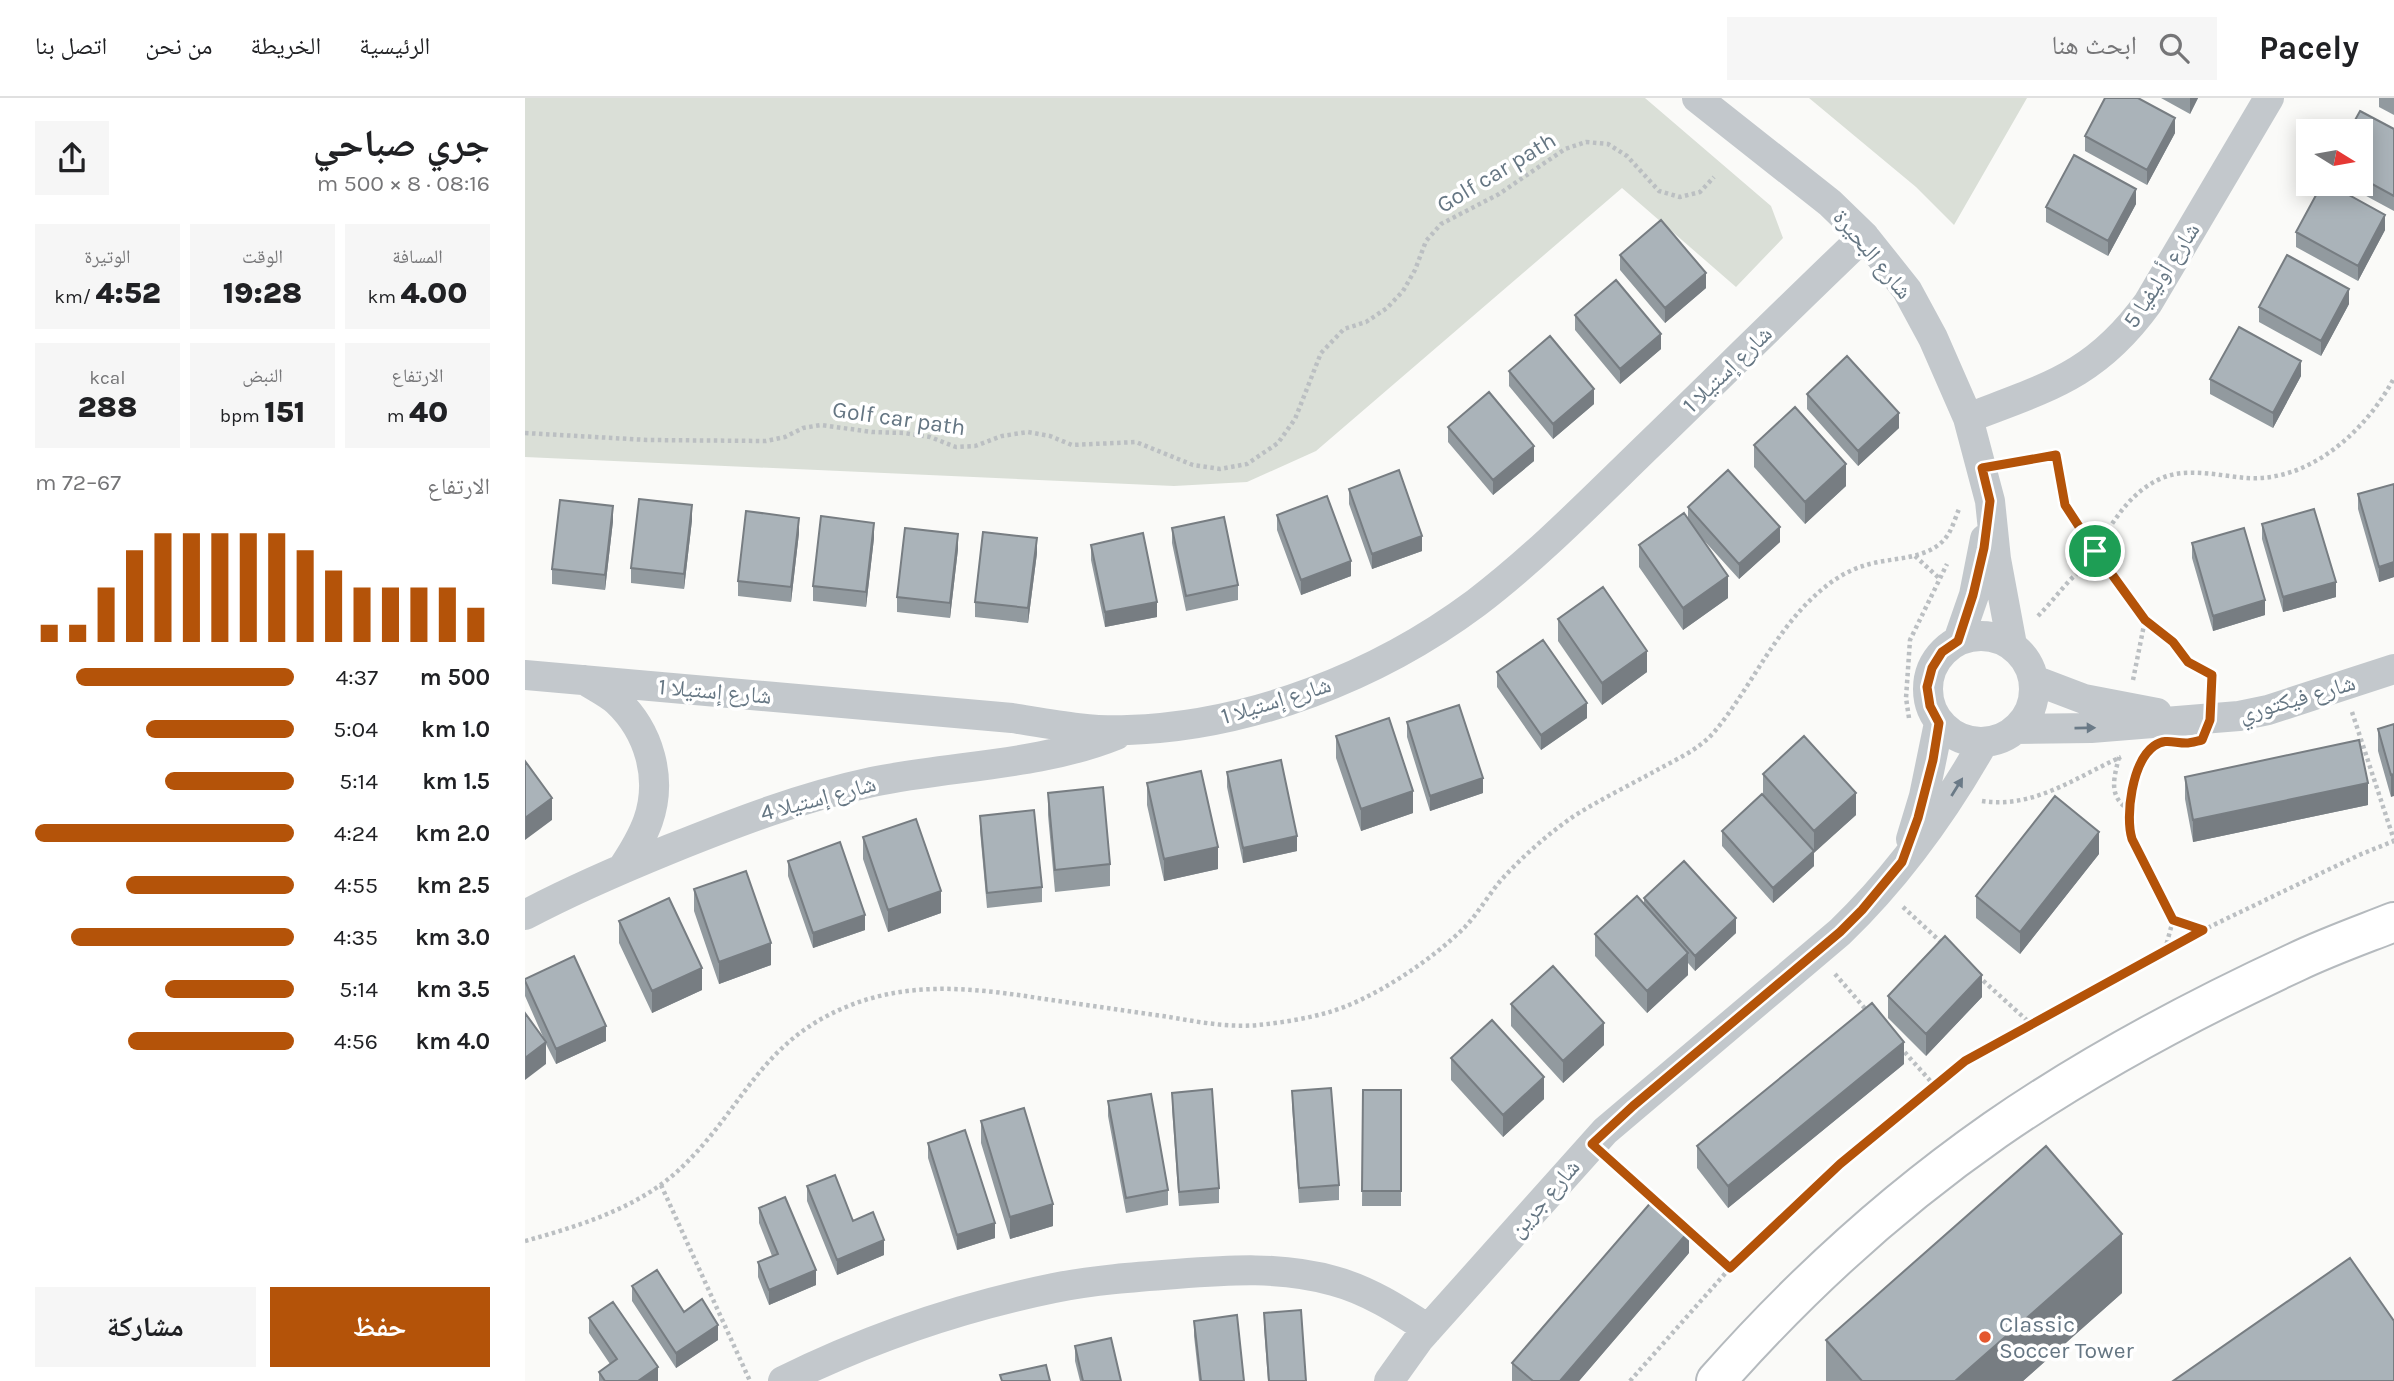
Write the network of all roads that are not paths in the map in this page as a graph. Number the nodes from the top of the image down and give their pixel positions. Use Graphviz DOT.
graph roads {
  1 [pos="1697,98"];
  2 [pos="2269,98"];
  3 [pos="1864,236"];
  4 [pos="1968,418"];
  5 [pos="1990,501"];
  6 [pos="1958,641"];
  7 [pos="2012,645"];
  8 [pos="2394,668"];
  9 [pos="525,675"];
  10 [pos="582,678"];
  11 [pos="2034,680"];
  12 [pos="2204,720"];
  13 [pos="1939,723"];
  14 [pos="2016,729"];
  15 [pos="1126,731"];
  16 [pos="1983,743"];
  17 [pos="1902,862"];
  18 [pos="622,869"];
  19 [pos="525,915"];
  20 [pos="2394,922"];
  21 [pos="1428,1329"];
  22 [pos="783,1381"];
  23 [pos="1389,1381"];
  24 [pos="1716,1381"];
  1 -- 3 [label="street, شارع البحيرة"];
  2 -- 4 [label="street, شارع أوليفيا 5"];
  3 -- 4 [label="street, شارع البحيرة"];
  3 -- 15 [label="street, شارع إستيلا 1"];
  4 -- 5 [label="street, شارع البحيرة"];
  5 -- 6 [label="street, شارع البحيرة"];
  5 -- 7 [label="street, شارع البحيرة"];
  6 -- 7 [label="street"];
  6 -- 13 [label="street"];
  7 -- 11 [label="street"];
  8 -- 12 [label="street, شارع فيكتوري"];
  9 -- 10 [label="street, شارع إستيلا 1"];
  10 -- 15 [label="street, شارع إستيلا 1"];
  10 -- 18 [label="street"];
  11 -- 12 [label="street, شارع فيكتوري"];
  11 -- 14 [label="street"];
  14 -- 12 [label="street, شارع فيكتوري, one-way"];
  13 -- 16 [label="street"];
  13 -- 17 [label="street, شارع جرين"];
  14 -- 16 [label="street"];
  15 -- 18 [label="street, شارع إستيلا 4"];
  17 -- 16 [label="street, شارع جرين, one-way"];
  17 -- 21 [label="street, شارع جرين"];
  18 -- 19 [label="street, شارع إستيلا 4"];
  20 -- 24 [label="main road"];
  21 -- 22 [label="street"];
  21 -- 23 [label="street, شارع جرين"];
}
